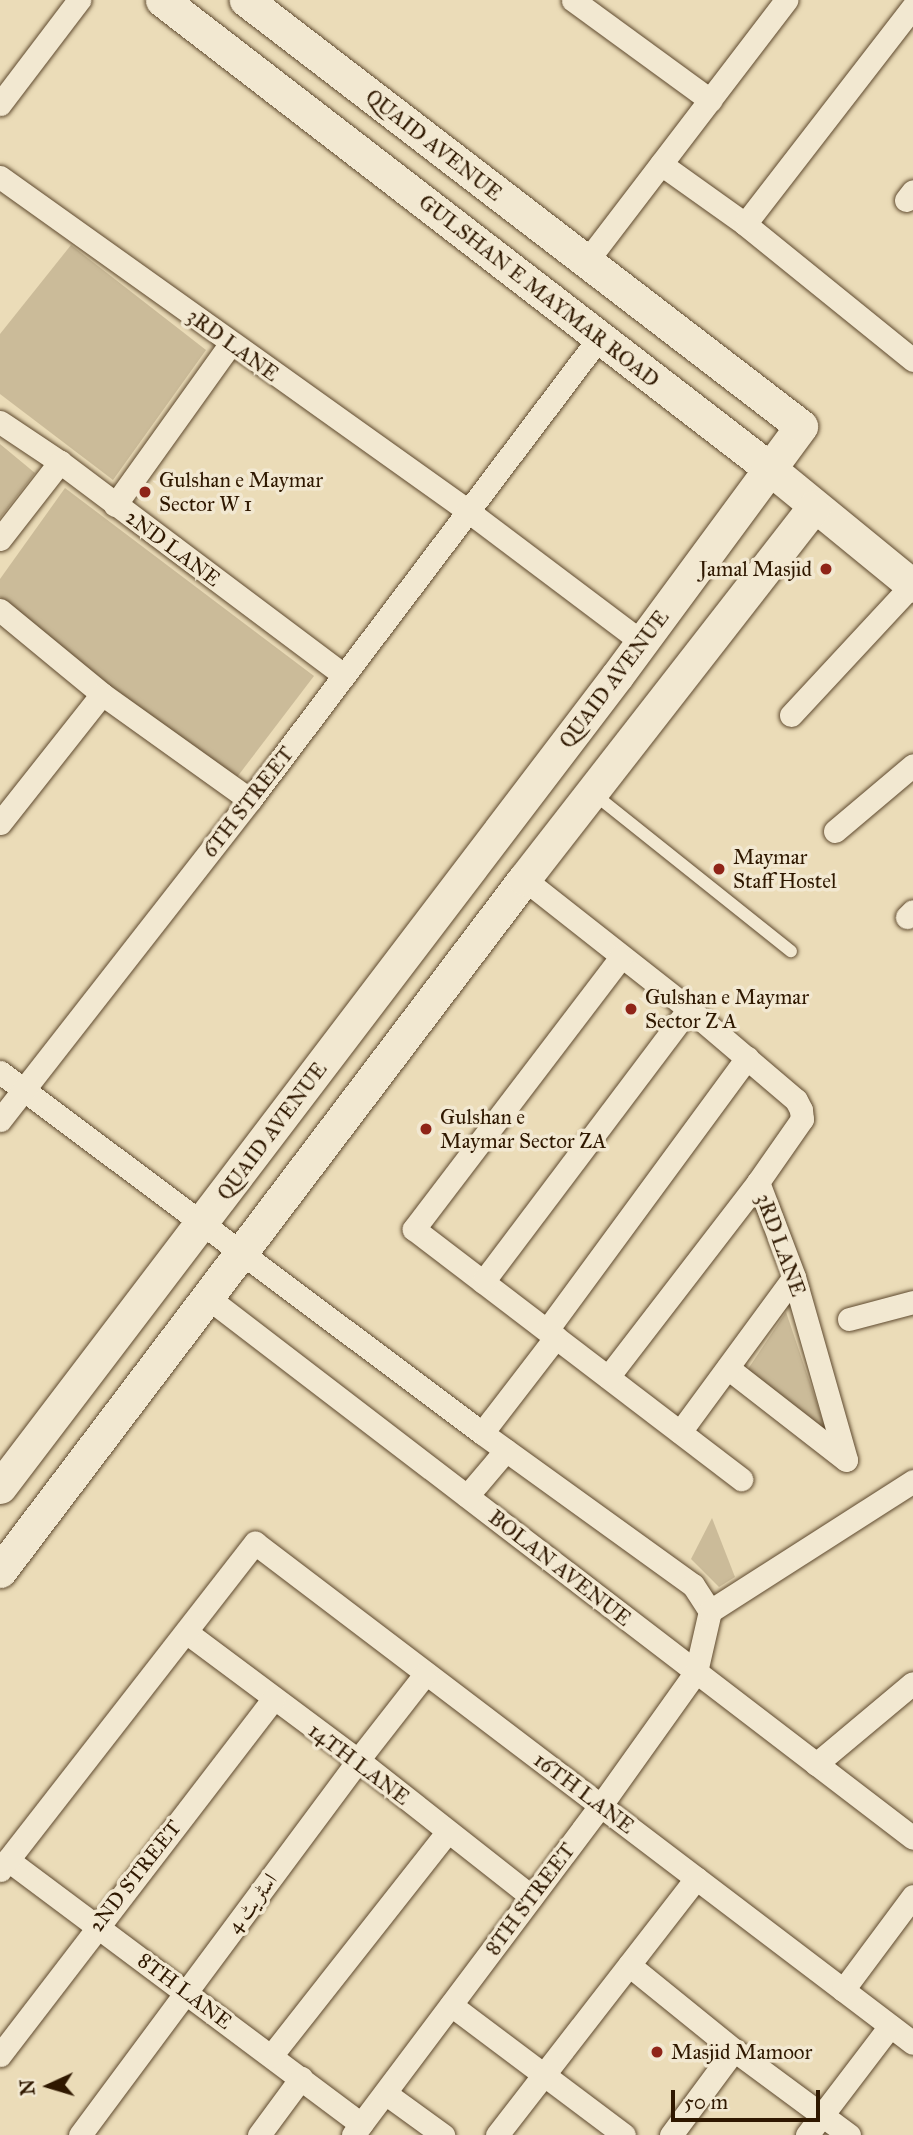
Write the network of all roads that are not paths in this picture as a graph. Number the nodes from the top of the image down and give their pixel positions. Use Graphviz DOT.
graph roads {
  1 [pos="79,0"];
  2 [pos="162,0"];
  3 [pos="246,0"];
  4 [pos="573,0"];
  5 [pos="786,0"];
  6 [pos="908,23"];
  7 [pos="710,100"];
  8 [pos="0,104"];
  9 [pos="661,164"];
  10 [pos="0,177"];
  11 [pos="745,224"];
  12 [pos="586,262"];
  13 [pos="599,338"];
  14 [pos="231,343"];
  15 [pos="913,360"];
  16 [pos="0,422"];
  17 [pos="60,462"];
  18 [pos="769,468"];
  19 [pos="115,505"];
  20 [pos="814,507"];
  21 [pos="468,512"];
  22 [pos="0,539"];
  23 [pos="913,586"];
  24 [pos="0,610"];
  25 [pos="642,642"];
  26 [pos="344,675"];
  27 [pos="102,694"];
  28 [pos="791,715"];
  29 [pos="913,765"];
  30 [pos="592,792"];
  31 [pos="250,800"];
  32 [pos="0,823"];
  33 [pos="835,831"];
  34 [pos="524,879"];
  35 [pos="791,951"];
  36 [pos="621,957"];
  37 [pos="690,1009"];
  38 [pos="747,1058"];
  39 [pos="0,1072"];
  40 [pos="23,1088"];
  41 [pos="0,1120"];
  42 [pos="758,1182"];
  43 [pos="202,1223"];
  44 [pos="242,1255"];
  45 [pos="794,1277"];
  46 [pos="483,1282"];
  47 [pos="207,1297"];
  48 [pos="913,1302"];
  49 [pos="849,1319"];
  50 [pos="551,1334"];
  51 [pos="728,1368"];
  52 [pos="608,1377"];
  53 [pos="680,1432"];
  54 [pos="482,1433"];
  55 [pos="506,1450"];
  56 [pos="741,1479"];
  57 [pos="913,1481"];
  58 [pos="0,1487"];
  59 [pos="467,1496"];
  60 [pos="0,1571"];
  61 [pos="710,1611"];
  62 [pos="186,1632"];
  63 [pos="696,1672"];
  64 [pos="426,1673"];
  65 [pos="913,1683"];
  66 [pos="273,1699"];
  67 [pos="358,1760"];
  68 [pos="816,1764"];
  69 [pos="601,1805"];
  70 [pos="910,1829"];
  71 [pos="447,1832"];
  72 [pos="4,1865"];
  73 [pos="696,1878"];
  74 [pos="913,1896"];
  75 [pos="531,1897"];
  76 [pos="96,1926"];
  77 [pos="629,1965"];
  78 [pos="843,1990"];
  79 [pos="186,1991"];
  80 [pos="451,2005"];
  81 [pos="890,2026"];
  82 [pos="913,2043"];
  83 [pos="734,2050"];
  84 [pos="0,2055"];
  85 [pos="271,2056"];
  86 [pos="544,2075"];
  87 [pos="301,2078"];
  88 [pos="386,2093"];
  89 [pos="822,2115"];
  90 [pos="357,2129"];
  91 [pos="80,2135"];
  92 [pos="259,2135"];
  93 [pos="443,2135"];
  94 [pos="497,2135"];
  95 [pos="624,2135"];
  96 [pos="671,2135"];
  97 [pos="807,2135"];
  98 [pos="849,2135"];
  1 -- 8 [label="street"];
  2 -- 13 [label="main road, GULSHAN E MAYMAR ROAD"];
  3 -- 12 [label="main road, QUAID AVENUE"];
  4 -- 7 [label="street"];
  5 -- 7 [label="street"];
  6 -- 11 [label="street"];
  7 -- 9 [label="street"];
  9 -- 11 [label="street"];
  9 -- 12 [label="street"];
  10 -- 14 [label="street, 3RD LANE"];
  11 -- 15 [label="street"];
  12 -- 18 [label="main road, QUAID AVENUE"];
  13 -- 18 [label="main road, GULSHAN E MAYMAR ROAD"];
  13 -- 21 [label="street, 6TH STREET"];
  14 -- 19 [label="street"];
  14 -- 21 [label="street, 3RD LANE"];
  16 -- 17 [label="street, 2ND LANE"];
  17 -- 19 [label="street, 2ND LANE"];
  17 -- 22 [label="street"];
  18 -- 20 [label="main road, GULSHAN E MAYMAR ROAD"];
  18 -- 25 [label="main road, QUAID AVENUE"];
  19 -- 26 [label="street, 2ND LANE"];
  20 -- 23 [label="main road, GULSHAN E MAYMAR ROAD"];
  20 -- 30 [label="main road"];
  21 -- 25 [label="street, 3RD LANE"];
  21 -- 26 [label="street, 6TH STREET"];
  23 -- 28 [label="street"];
  24 -- 27 [label="street"];
  25 -- 43 [label="main road, QUAID AVENUE"];
  26 -- 31 [label="street, 6TH STREET"];
  27 -- 31 [label="street"];
  27 -- 32 [label="street"];
  29 -- 33 [label="street"];
  30 -- 34 [label="main road"];
  30 -- 35 [label="lane"];
  31 -- 40 [label="street, 6TH STREET"];
  34 -- 36 [label="street, 3RD LANE"];
  34 -- 44 [label="main road"];
  36 -- 37 [label="street, 3RD LANE"];
  36 -- 46 [label="street"];
  37 -- 38 [label="street, 3RD LANE"];
  37 -- 46 [label="street"];
  38 -- 42 [label="street, 3RD LANE"];
  38 -- 50 [label="street"];
  39 -- 40 [label="street"];
  40 -- 41 [label="street, 6TH STREET"];
  40 -- 43 [label="street"];
  42 -- 45 [label="street, 3RD LANE"];
  42 -- 52 [label="street"];
  43 -- 44 [label="street"];
  43 -- 58 [label="main road, QUAID AVENUE"];
  44 -- 47 [label="main road"];
  44 -- 54 [label="street"];
  45 -- 51 [label="street"];
  45 -- 51 [label="street, 3RD LANE"];
  46 -- 50 [label="street"];
  47 -- 59 [label="street, BOLAN AVENUE"];
  47 -- 60 [label="main road"];
  48 -- 49 [label="street"];
  50 -- 52 [label="street"];
  50 -- 54 [label="street"];
  51 -- 53 [label="street"];
  52 -- 53 [label="street"];
  53 -- 56 [label="street"];
  54 -- 55 [label="street"];
  55 -- 59 [label="street"];
  55 -- 61 [label="street"];
  57 -- 61 [label="street"];
  59 -- 63 [label="street, BOLAN AVENUE"];
  61 -- 63 [label="street"];
  62 -- 64 [label="street, 16TH LANE"];
  62 -- 66 [label="street, 14TH LANE"];
  62 -- 72 [label="street"];
  63 -- 68 [label="street, BOLAN AVENUE"];
  63 -- 69 [label="street, 8TH STREET"];
  64 -- 67 [label="street, اسٹریٹ 4"];
  64 -- 69 [label="street, 16TH LANE"];
  65 -- 68 [label="street"];
  66 -- 67 [label="street, 14TH LANE"];
  66 -- 76 [label="street, 2ND STREET"];
  67 -- 71 [label="street, 14TH LANE"];
  67 -- 79 [label="street, اسٹریٹ 4"];
  68 -- 70 [label="street, BOLAN AVENUE"];
  69 -- 73 [label="street, 16TH LANE"];
  69 -- 75 [label="street, 8TH STREET"];
  71 -- 75 [label="street, 14TH LANE"];
  71 -- 85 [label="street"];
  72 -- 76 [label="street, 8TH LANE"];
  73 -- 77 [label="street"];
  73 -- 78 [label="street, 16TH LANE"];
  74 -- 78 [label="street"];
  75 -- 80 [label="street, 8TH STREET"];
  76 -- 79 [label="street, 8TH LANE"];
  76 -- 84 [label="street, 2ND STREET"];
  77 -- 83 [label="street"];
  77 -- 86 [label="street"];
  78 -- 81 [label="street, 16TH LANE"];
  79 -- 85 [label="street, 8TH LANE"];
  79 -- 91 [label="street, اسٹریٹ 4"];
  80 -- 86 [label="street"];
  80 -- 88 [label="street, 8TH STREET"];
  81 -- 82 [label="street, 16TH LANE"];
  81 -- 89 [label="street"];
  83 -- 89 [label="street"];
  83 -- 96 [label="street"];
  85 -- 87 [label="street, 8TH LANE"];
  86 -- 94 [label="street"];
  86 -- 95 [label="street"];
  87 -- 90 [label="street, 8TH LANE"];
  87 -- 92 [label="street"];
  88 -- 90 [label="street, 8TH STREET"];
  88 -- 93 [label="street"];
  89 -- 97 [label="street"];
  89 -- 98 [label="street"];
}
